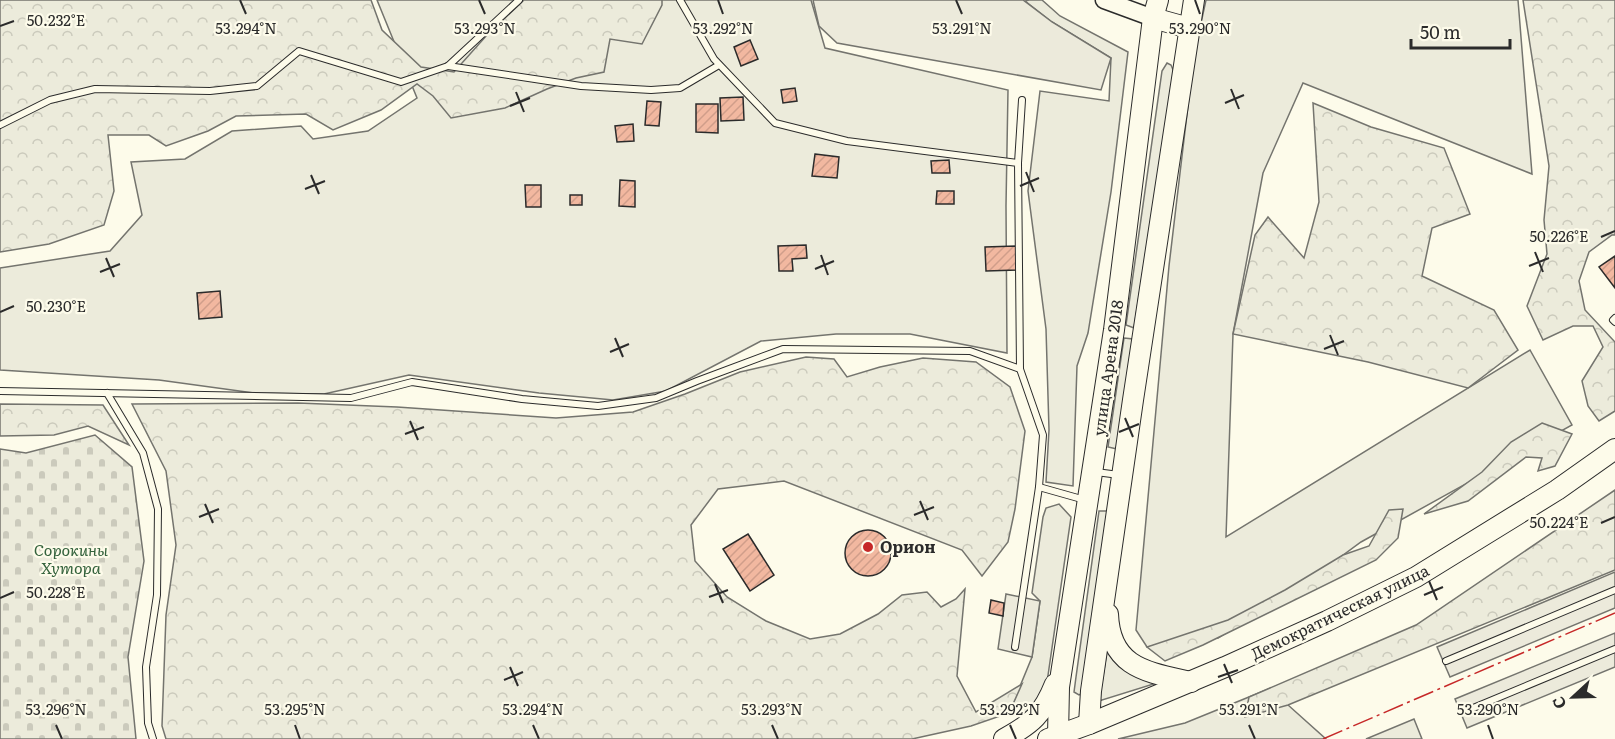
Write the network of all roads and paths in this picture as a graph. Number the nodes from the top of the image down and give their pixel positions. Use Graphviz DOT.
graph roads {
  1 [pos="519,0"];
  2 [pos="680,0"];
  3 [pos="1104,0"];
  4 [pos="1194,0"];
  5 [pos="1155,9"];
  6 [pos="1189,28"];
  7 [pos="720,64"];
  8 [pos="448,66"];
  9 [pos="1022,100"];
  10 [pos="0,125"];
  11 [pos="1018,163"];
  12 [pos="1615,318"];
  13 [pos="1615,322"];
  14 [pos="1020,369"];
  15 [pos="0,391"];
  16 [pos="107,393"];
  17 [pos="1615,449"];
  18 [pos="1093,471"];
  19 [pos="1122,476"];
  20 [pos="1039,487"];
  21 [pos="1089,501"];
  22 [pos="1107,586"];
  23 [pos="1615,590"];
  24 [pos="1016,647"];
  25 [pos="1615,649"];
  26 [pos="1446,661"];
  27 [pos="1063,665"];
  28 [pos="1191,682"];
  29 [pos="1466,711"];
  30 [pos="1089,724"];
  31 [pos="1053,737"];
  32 [pos="153,739"];
  33 [pos="1004,739"];
  1 -- 8 [label="lane"];
  2 -- 7 [label="lane"];
  3 -- 5 [label="main road"];
  4 -- 6 [label="main road, улица Арена 2018"];
  5 -- 6 [label="main road"];
  5 -- 18 [label="main road, улица Арена 2018"];
  6 -- 19 [label="main road, улица Арена 2018"];
  7 -- 8 [label="lane"];
  7 -- 11 [label="lane"];
  8 -- 10 [label="lane"];
  9 -- 11 [label="lane"];
  11 -- 14 [label="lane"];
  12 -- 13 [label="lane"];
  14 -- 16 [label="lane"];
  14 -- 20 [label="lane"];
  15 -- 16 [label="lane"];
  16 -- 32 [label="lane"];
  17 -- 28 [label="main road, Демократическая улица"];
  18 -- 19 [label="lane"];
  18 -- 21 [label="main road, улица Арена 2018"];
  19 -- 22 [label="main road, улица Арена 2018"];
  20 -- 21 [label="lane"];
  20 -- 24 [label="lane"];
  21 -- 27 [label="main road, улица Арена 2018"];
  22 -- 28 [label="main road"];
  22 -- 30 [label="main road, улица Арена 2018"];
  23 -- 26 [label="lane"];
  25 -- 29 [label="lane"];
  27 -- 31 [label="main road, улица Арена 2018"];
  27 -- 33 [label="main road"];
  28 -- 30 [label="main road, Демократическая улица"];
  30 -- 31 [label="main road, Демократическая улица"];
}
